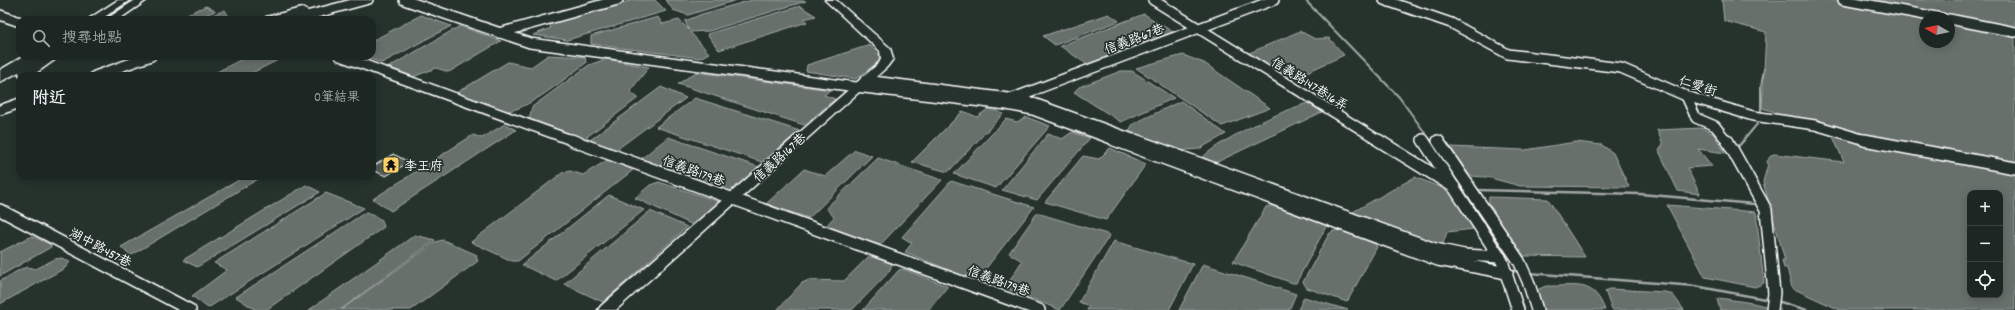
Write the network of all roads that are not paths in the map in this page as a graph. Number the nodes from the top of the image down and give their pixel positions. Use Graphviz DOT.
graph roads {
  1 [pos="125,0"];
  2 [pos="142,0"];
  3 [pos="345,0"];
  4 [pos="366,0"];
  5 [pos="404,0"];
  6 [pos="618,0"];
  7 [pos="830,0"];
  8 [pos="1153,0"];
  9 [pos="1274,0"];
  10 [pos="1384,0"];
  11 [pos="1843,0"];
  12 [pos="1919,14"];
  13 [pos="0,15"];
  14 [pos="99,16"];
  15 [pos="116,16"];
  16 [pos="286,16"];
  17 [pos="307,16"];
  18 [pos="1955,20"];
  19 [pos="16,21"];
  20 [pos="1196,28"];
  21 [pos="2015,32"];
  22 [pos="499,33"];
  23 [pos="28,60"];
  24 [pos="46,60"];
  25 [pos="140,60"];
  26 [pos="351,60"];
  27 [pos="27,72"];
  28 [pos="106,72"];
  29 [pos="0,77"];
  30 [pos="16,79"];
  31 [pos="861,84"];
  32 [pos="0,89"];
  33 [pos="1686,96"];
  34 [pos="1010,101"];
  35 [pos="16,104"];
  36 [pos="0,110"];
  37 [pos="1422,140"];
  38 [pos="1438,141"];
  39 [pos="2015,168"];
  40 [pos="1454,187"];
  41 [pos="733,198"];
  42 [pos="0,210"];
  43 [pos="1504,265"];
  44 [pos="1772,305"];
  45 [pos="190,310"];
  46 [pos="606,310"];
  47 [pos="1039,310"];
  48 [pos="1518,310"];
  49 [pos="1537,310"];
  1 -- 14 [label="street"];
  2 -- 15 [label="street"];
  3 -- 16 [label="main road"];
  4 -- 17 [label="main road"];
  5 -- 22 [label="street"];
  6 -- 22 [label="street"];
  7 -- 31 [label="street, 信義路167巷"];
  8 -- 20 [label="street, 信義路147巷16弄"];
  9 -- 20 [label="street, 信義路67巷"];
  10 -- 33 [label="street, 仁愛街"];
  11 -- 12 [label="street"];
  13 -- 19 [label="street"];
  18 -- 21 [label="street"];
  20 -- 34 [label="street, 信義路67巷"];
  20 -- 40 [label="street, 信義路147巷16弄"];
  22 -- 31 [label="street"];
  23 -- 29 [label="main road"];
  24 -- 27 [label="main road"];
  25 -- 28 [label="street"];
  26 -- 41 [label="street, 信義路179巷"];
  30 -- 32 [label="main road"];
  31 -- 34 [label="street"];
  31 -- 41 [label="street, 信義路167巷"];
  33 -- 39 [label="street, 仁愛街"];
  33 -- 44 [label="street"];
  34 -- 43 [label="street"];
  34 -- 43 [label="street"];
  35 -- 36 [label="street"];
  37 -- 40 [label="street"];
  38 -- 49 [label="street"];
  40 -- 43 [label="street"];
  41 -- 46 [label="street, 信義路167巷"];
  41 -- 47 [label="street, 信義路179巷"];
  42 -- 45 [label="street, 湖中路457巷"];
  43 -- 48 [label="street"];
}
